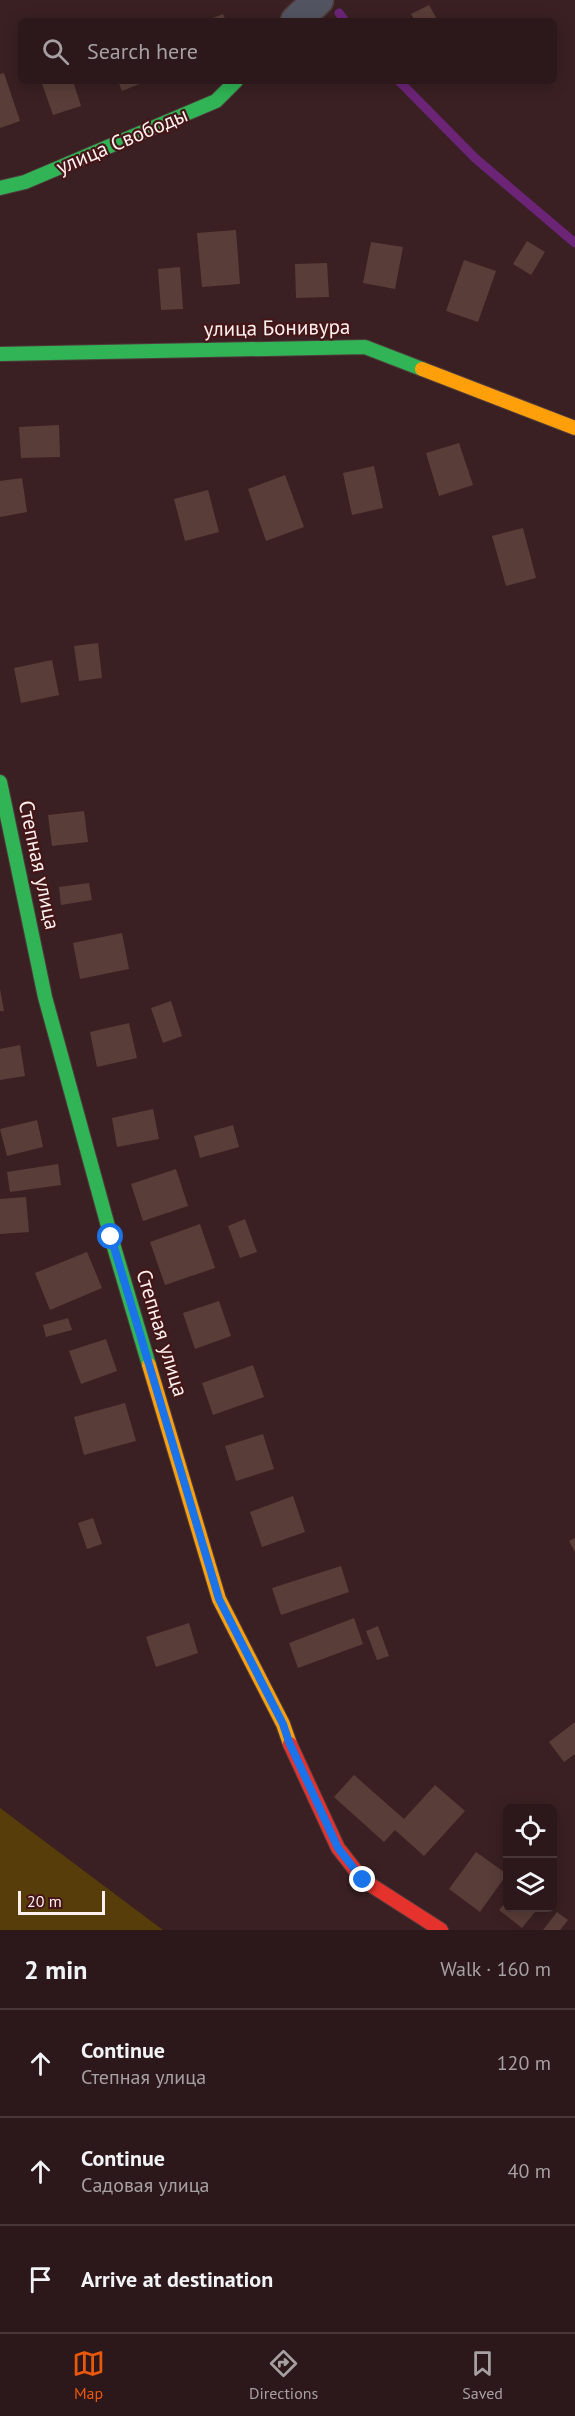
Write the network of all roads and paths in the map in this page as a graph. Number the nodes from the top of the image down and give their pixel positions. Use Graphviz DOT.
graph roads {
  1 [pos="318,0"];
  2 [pos="299,18"];
  3 [pos="233,84"];
  4 [pos="0,188"];
  5 [pos="0,354"];
  6 [pos="575,428"];
  7 [pos="0,782"];
  8 [pos="441,1930"];
  1 -- 2 [label="street"];
  3 -- 4 [label="street, улица Свободы"];
  5 -- 6 [label="street, улица Бонивура"];
  7 -- 8 [label="street, Степная улица"];
}
